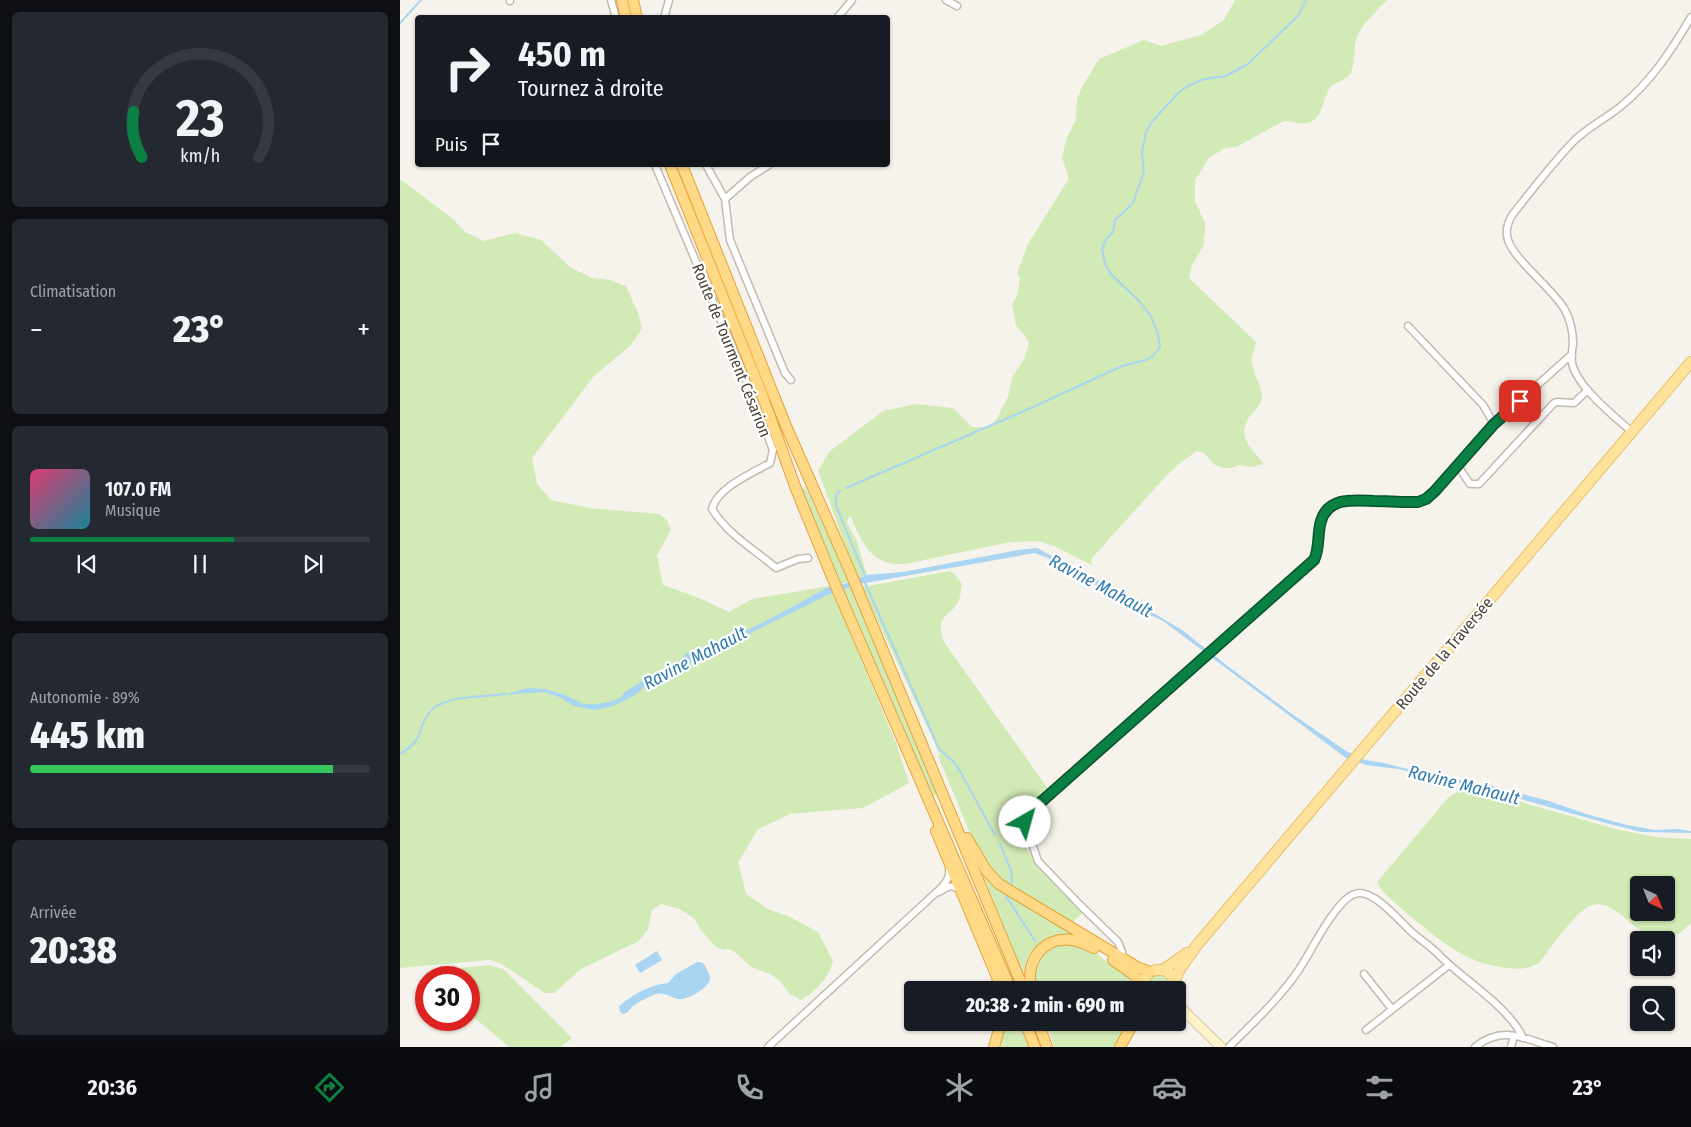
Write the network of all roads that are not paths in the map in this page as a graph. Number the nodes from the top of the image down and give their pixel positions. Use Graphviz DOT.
graph roads {
  1 [pos="612,0"];
  2 [pos="622,0"];
  3 [pos="633,0"];
  4 [pos="669,0"];
  5 [pos="852,0"];
  6 [pos="946,0"];
  7 [pos="957,6"];
  8 [pos="615,15"];
  9 [pos="625,15"];
  10 [pos="636,15"];
  11 [pos="665,15"];
  12 [pos="840,15"];
  13 [pos="1691,17"];
  14 [pos="656,167"];
  15 [pos="671,167"];
  16 [pos="683,167"];
  17 [pos="707,167"];
  18 [pos="766,167"];
  19 [pos="725,199"];
  20 [pos="1408,326"];
  21 [pos="1571,355"];
  22 [pos="1691,362"];
  23 [pos="791,380"];
  24 [pos="1588,390"];
  25 [pos="1494,424"];
  26 [pos="1632,432"];
  27 [pos="1458,466"];
  28 [pos="808,558"];
  29 [pos="894,718"];
  30 [pos="945,797"];
  31 [pos="945,855"];
  32 [pos="961,892"];
  33 [pos="928,900"];
  34 [pos="1197,945"];
  35 [pos="1121,958"];
  36 [pos="1449,965"];
  37 [pos="1163,970"];
  38 [pos="1150,972"];
  39 [pos="1364,974"];
  40 [pos="998,981"];
  41 [pos="1007,981"];
  42 [pos="1020,981"];
  43 [pos="1031,981"];
  44 [pos="1138,981"];
  45 [pos="1144,981"];
  46 [pos="1172,981"];
  47 [pos="1176,981"];
  48 [pos="1392,1008"];
  49 [pos="1186,1011"];
  50 [pos="1188,1014"];
  51 [pos="1366,1030"];
  52 [pos="998,1031"];
  53 [pos="1028,1031"];
  54 [pos="1041,1031"];
  55 [pos="1044,1031"];
  56 [pos="1130,1031"];
  57 [pos="1514,1036"];
  58 [pos="1523,1038"];
  59 [pos="768,1047"];
  60 [pos="994,1047"];
  61 [pos="1034,1047"];
  62 [pos="1047,1047"];
  63 [pos="1120,1047"];
  64 [pos="1221,1047"];
  65 [pos="1230,1047"];
  66 [pos="1475,1047"];
  67 [pos="1511,1047"];
  68 [pos="1553,1047"];
  1 -- 8 [label="street"];
  2 -- 9 [label="highway"];
  3 -- 10 [label="highway"];
  4 -- 11 [label="street"];
  5 -- 12 [label="street"];
  6 -- 7 [label="street"];
  13 -- 21 [label="street"];
  14 -- 28 [label="street, Route de Tourment Césarion"];
  15 -- 29 [label="highway"];
  16 -- 30 [label="highway"];
  17 -- 19 [label="street"];
  18 -- 19 [label="street"];
  19 -- 23 [label="street"];
  20 -- 25 [label="street"];
  21 -- 24 [label="street"];
  21 -- 25 [label="street"];
  22 -- 26 [label="main road, Route de la Traversée"];
  24 -- 26 [label="street"];
  24 -- 27 [label="street"];
  25 -- 27 [label="street"];
  26 -- 34 [label="main road, Route de la Traversée"];
  27 -- 35 [label="street"];
  29 -- 31 [label="highway"];
  29 -- 41 [label="highway"];
  30 -- 35 [label="highway"];
  30 -- 42 [label="highway"];
  31 -- 32 [label="highway"];
  31 -- 33 [label="street"];
  32 -- 33 [label="street"];
  32 -- 40 [label="highway"];
  33 -- 59 [label="street"];
  34 -- 37 [label="main road, Route de la Traversée"];
  34 -- 47 [label="main road, Route de la Traversée"];
  35 -- 38 [label="highway"];
  36 -- 48 [label="street"];
  36 -- 58 [label="street"];
  36 -- 65 [label="street"];
  37 -- 38 [label="main road"];
  37 -- 46 [label="main road"];
  38 -- 45 [label="main road"];
  39 -- 48 [label="street"];
  43 -- 44 [label="highway"];
  48 -- 51 [label="street"];
  49 -- 50 [label="main road"];
  50 -- 64 [label="main road"];
  52 -- 60 [label="highway"];
  53 -- 61 [label="highway"];
  54 -- 62 [label="highway"];
  55 -- 62 [label="highway"];
  56 -- 63 [label="highway"];
  57 -- 58 [label="street"];
  57 -- 66 [label="street"];
  57 -- 67 [label="street"];
  58 -- 68 [label="street"];
}
